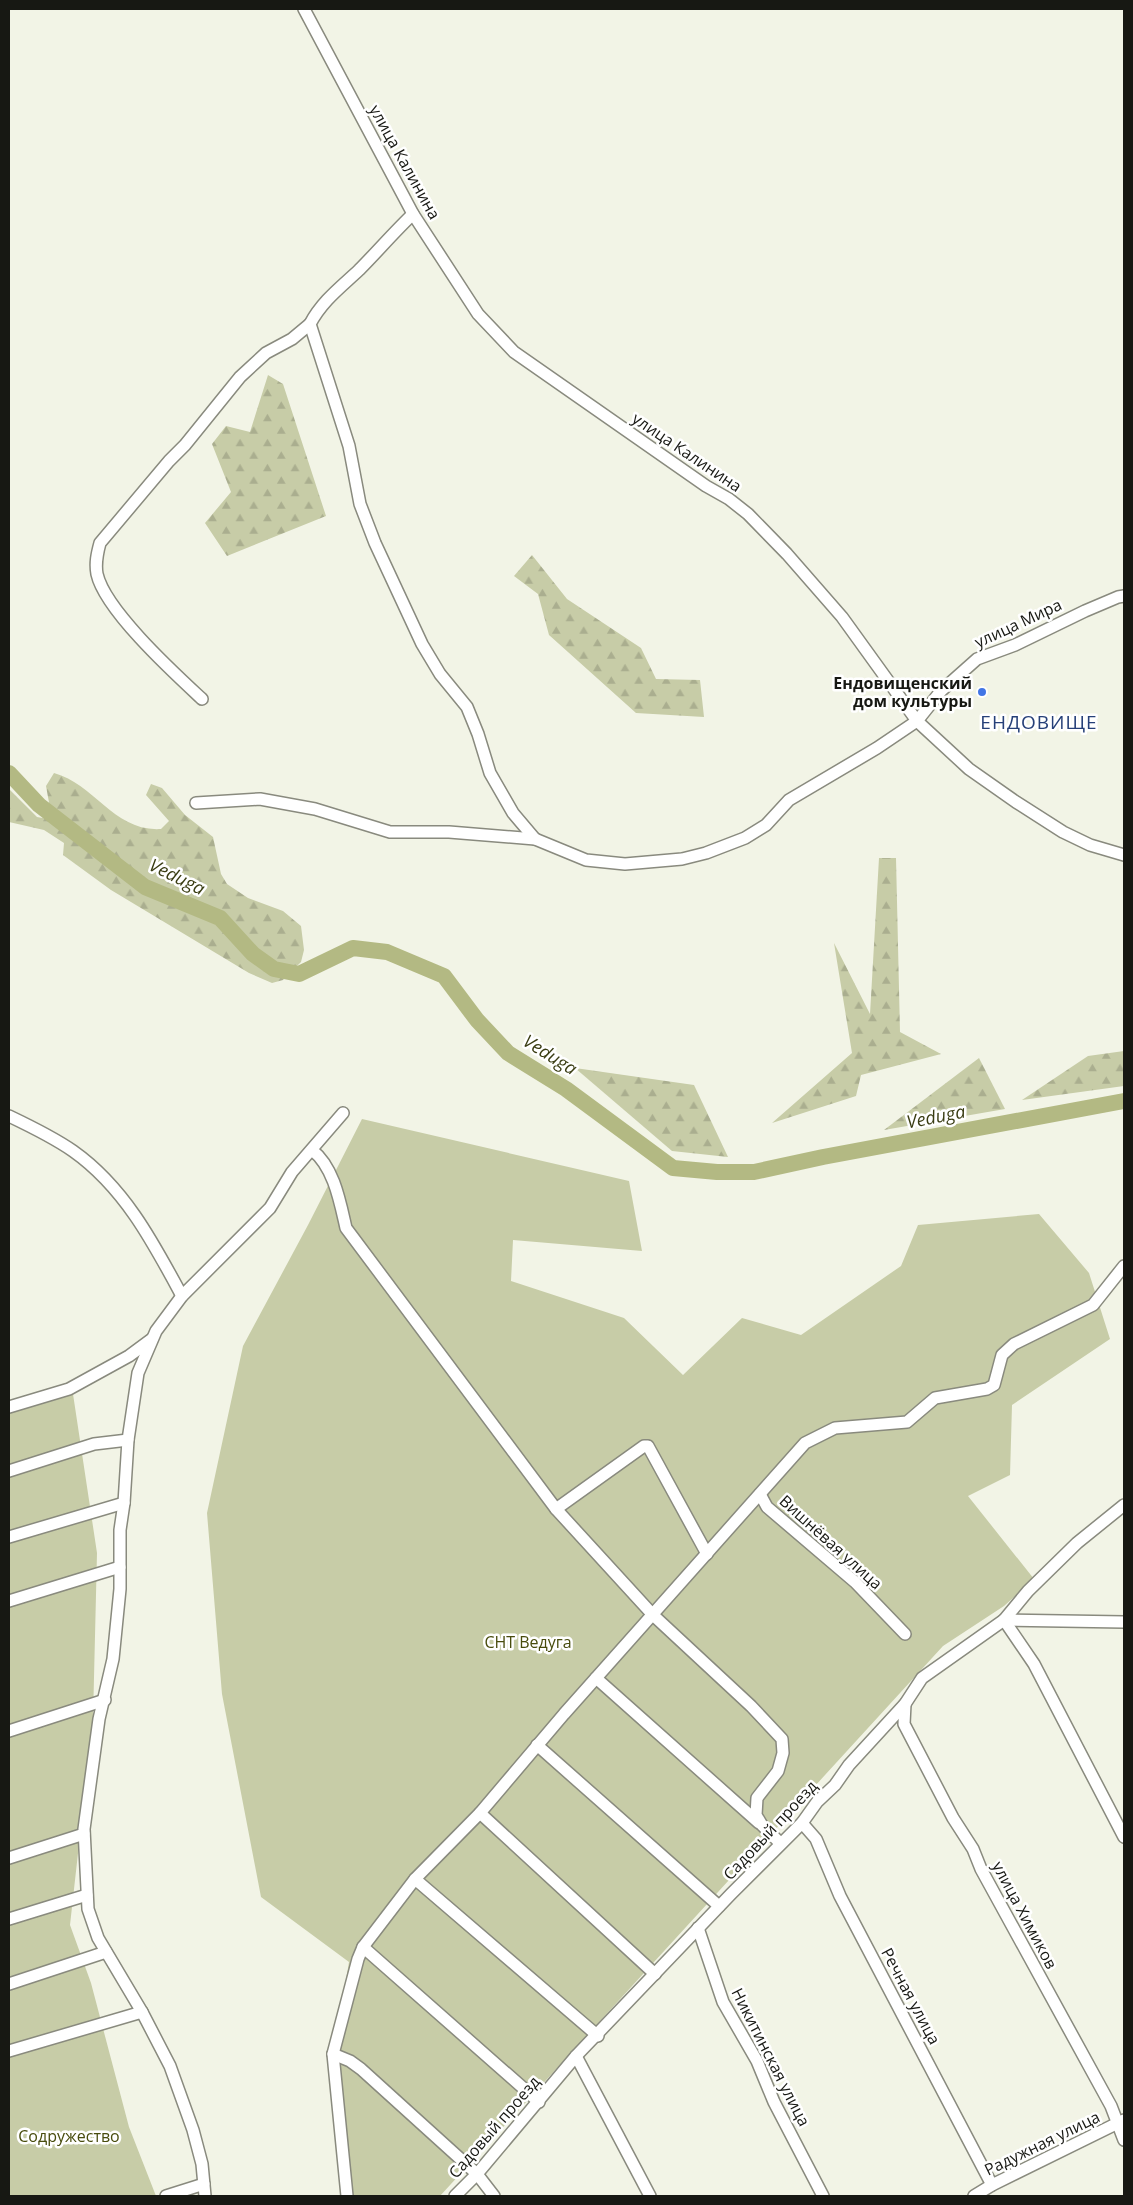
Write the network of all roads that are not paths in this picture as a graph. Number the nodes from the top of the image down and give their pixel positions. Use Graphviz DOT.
graph roads {
  1 [pos="304,9"];
  2 [pos="413,214"];
  3 [pos="310,324"];
  4 [pos="1124,596"];
  5 [pos="202,699"];
  6 [pos="917,721"];
  7 [pos="196,802"];
  8 [pos="535,839"];
  9 [pos="1124,855"];
  10 [pos="343,1113"];
  11 [pos="9,1116"];
  12 [pos="312,1150"];
  13 [pos="1124,1266"];
  14 [pos="182,1296"];
  15 [pos="153,1338"];
  16 [pos="9,1407"];
  17 [pos="128,1440"];
  18 [pos="9,1471"];
  19 [pos="760,1494"];
  20 [pos="124,1503"];
  21 [pos="1124,1505"];
  22 [pos="556,1509"];
  23 [pos="9,1538"];
  24 [pos="707,1554"];
  25 [pos="120,1567"];
  26 [pos="9,1601"];
  27 [pos="653,1615"];
  28 [pos="1004,1620"];
  29 [pos="1124,1622"];
  30 [pos="904,1634"];
  31 [pos="596,1678"];
  32 [pos="105,1700"];
  33 [pos="905,1704"];
  34 [pos="9,1731"];
  35 [pos="537,1745"];
  36 [pos="480,1813"];
  37 [pos="802,1823"];
  38 [pos="762,1825"];
  39 [pos="84,1834"];
  40 [pos="1124,1837"];
  41 [pos="780,1843"];
  42 [pos="9,1858"];
  43 [pos="415,1879"];
  44 [pos="87,1895"];
  45 [pos="719,1906"];
  46 [pos="9,1919"];
  47 [pos="698,1928"];
  48 [pos="363,1947"];
  49 [pos="106,1952"];
  50 [pos="655,1974"];
  51 [pos="9,1984"];
  52 [pos="142,2012"];
  53 [pos="598,2036"];
  54 [pos="9,2051"];
  55 [pos="334,2054"];
  56 [pos="576,2056"];
  57 [pos="539,2102"];
  58 [pos="1120,2122"];
  59 [pos="1124,2140"];
  60 [pos="477,2174"];
  61 [pos="204,2184"];
  62 [pos="992,2185"];
  63 [pos="166,2196"];
  64 [pos="205,2196"];
  65 [pos="347,2196"];
  66 [pos="455,2196"];
  67 [pos="494,2196"];
  68 [pos="650,2196"];
  69 [pos="824,2196"];
  70 [pos="974,2196"];
  1 -- 2 [label="street, улица Калинина"];
  2 -- 3 [label="street"];
  2 -- 6 [label="street, улица Калинина"];
  3 -- 5 [label="street"];
  3 -- 8 [label="street"];
  4 -- 6 [label="street, улица Мира"];
  6 -- 8 [label="street, улица Мира"];
  6 -- 9 [label="street, улица Калинина"];
  7 -- 8 [label="street"];
  10 -- 12 [label="street"];
  11 -- 14 [label="street"];
  12 -- 14 [label="street"];
  12 -- 22 [label="street"];
  13 -- 19 [label="street"];
  14 -- 15 [label="street"];
  15 -- 16 [label="street"];
  15 -- 17 [label="street"];
  17 -- 18 [label="street"];
  17 -- 20 [label="street"];
  19 -- 24 [label="street"];
  19 -- 30 [label="street, Вишнёвая улица"];
  20 -- 23 [label="street"];
  20 -- 25 [label="street"];
  21 -- 28 [label="street, Садовый проезд"];
  22 -- 24 [label="street"];
  22 -- 27 [label="street"];
  24 -- 27 [label="street"];
  25 -- 26 [label="street"];
  25 -- 32 [label="street"];
  27 -- 31 [label="street"];
  27 -- 38 [label="street"];
  28 -- 29 [label="street"];
  28 -- 33 [label="street, Садовый проезд"];
  28 -- 40 [label="street"];
  31 -- 35 [label="street"];
  31 -- 38 [label="street"];
  32 -- 34 [label="street"];
  32 -- 39 [label="street"];
  33 -- 37 [label="street, Садовый проезд"];
  33 -- 58 [label="street, улица Химиков"];
  35 -- 36 [label="street"];
  35 -- 45 [label="street"];
  36 -- 43 [label="street"];
  36 -- 50 [label="street"];
  37 -- 41 [label="street, Садовый проезд"];
  37 -- 62 [label="street, Речная улица"];
  38 -- 41 [label="street"];
  39 -- 42 [label="street"];
  39 -- 44 [label="street"];
  41 -- 45 [label="street, Садовый проезд"];
  43 -- 48 [label="street"];
  43 -- 53 [label="street"];
  44 -- 46 [label="street"];
  44 -- 49 [label="street"];
  45 -- 47 [label="street, Садовый проезд"];
  47 -- 50 [label="street, Садовый проезд"];
  47 -- 69 [label="street, Никитинская улица"];
  48 -- 55 [label="street"];
  48 -- 57 [label="street"];
  49 -- 51 [label="street"];
  49 -- 52 [label="street"];
  50 -- 53 [label="street, Садовый проезд"];
  52 -- 54 [label="street"];
  52 -- 61 [label="street"];
  53 -- 56 [label="street, Садовый проезд"];
  55 -- 60 [label="street"];
  55 -- 65 [label="street"];
  56 -- 57 [label="street, Садовый проезд"];
  56 -- 68 [label="street"];
  57 -- 60 [label="street, Садовый проезд"];
  58 -- 59 [label="street, улица Химиков"];
  58 -- 62 [label="street, Радужная улица"];
  60 -- 66 [label="street, Садовый проезд"];
  60 -- 67 [label="street"];
  61 -- 63 [label="street"];
  61 -- 64 [label="street"];
  62 -- 70 [label="street, Радужная улица"];
}
